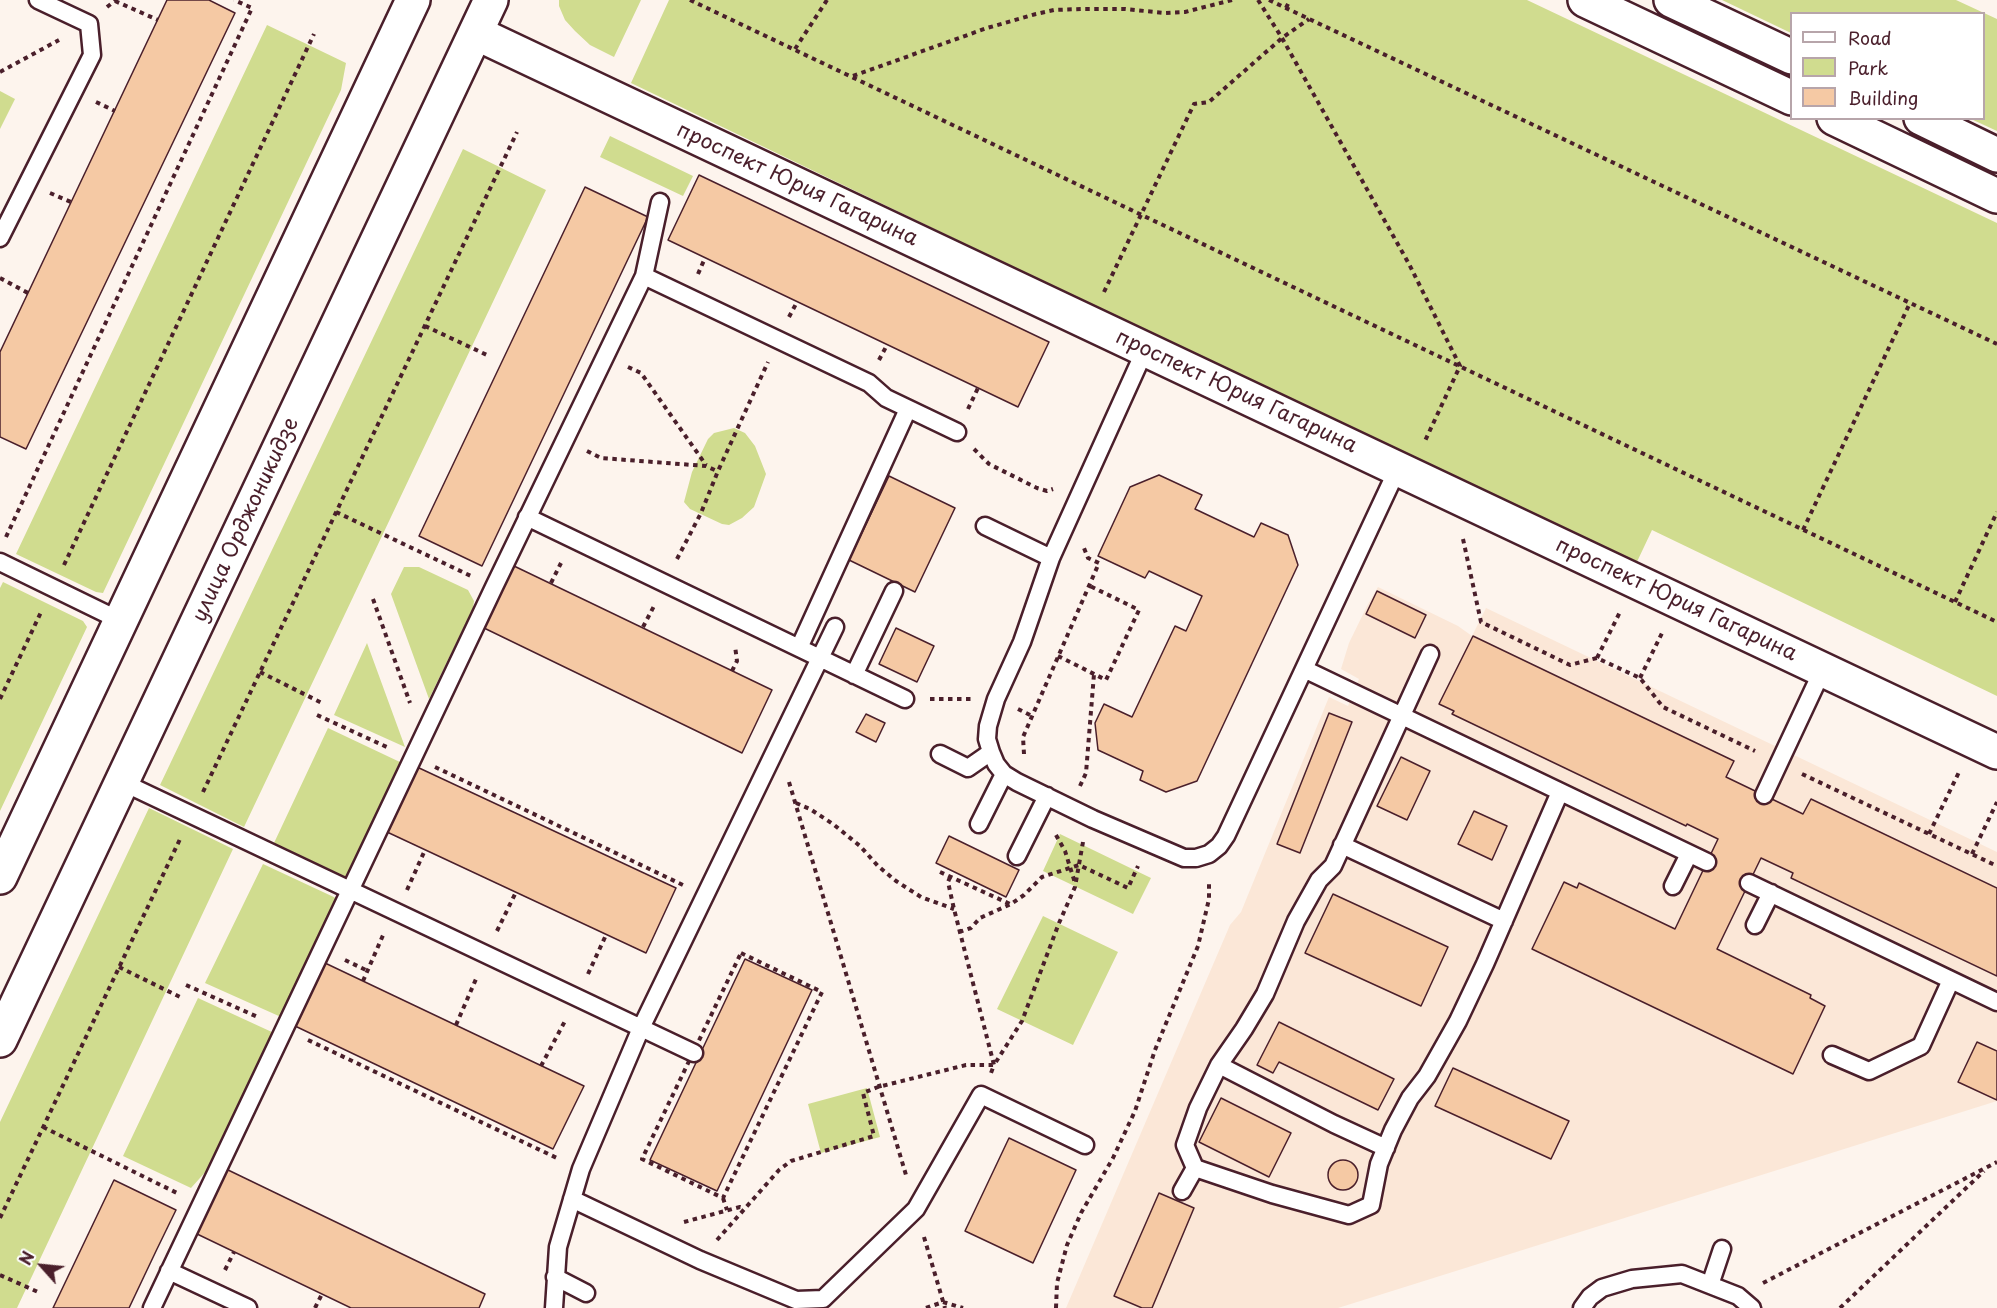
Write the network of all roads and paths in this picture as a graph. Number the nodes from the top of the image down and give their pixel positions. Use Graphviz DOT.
graph roads {
  1 [pos="38,0"];
  2 [pos="234,0"];
  3 [pos="491,0"];
  4 [pos="690,0"];
  5 [pos="826,0"];
  6 [pos="1232,0"];
  7 [pos="1258,0"];
  8 [pos="1269,0"];
  9 [pos="1290,0"];
  10 [pos="1585,0"];
  11 [pos="1671,0"];
  12 [pos="115,1"];
  13 [pos="410,1"];
  14 [pos="1286,8"];
  15 [pos="1309,19"];
  16 [pos="158,20"];
  17 [pos="89,24"];
  18 [pos="476,33"];
  19 [pos="314,34"];
  20 [pos="1282,38"];
  21 [pos="795,49"];
  22 [pos="1790,57"];
  23 [pos="0,72"];
  24 [pos="853,76"];
  25 [pos="1790,98"];
  26 [pos="1838,120"];
  27 [pos="1925,120"];
  28 [pos="517,132"];
  29 [pos="1997,155"];
  30 [pos="1997,196"];
  31 [pos="660,202"];
  32 [pos="1140,216"];
  33 [pos="0,238"];
  34 [pos="644,276"];
  35 [pos="0,278"];
  36 [pos="28,293"];
  37 [pos="1910,303"];
  38 [pos="1089,323"];
  39 [pos="425,326"];
  40 [pos="779,340"];
  41 [pos="1997,344"];
  42 [pos="1145,350"];
  43 [pos="488,355"];
  44 [pos="605,356"];
  45 [pos="1460,366"];
  46 [pos="908,409"];
  47 [pos="957,432"];
  48 [pos="564,440"];
  49 [pos="706,466"];
  50 [pos="1404,470"];
  51 [pos="718,471"];
  52 [pos="1056,489"];
  53 [pos="336,512"];
  54 [pos="1997,513"];
  55 [pos="527,517"];
  56 [pos="985,526"];
  57 [pos="1461,530"];
  58 [pos="1803,530"];
  59 [pos="5,539"];
  60 [pos="1082,541"];
  61 [pos="1051,558"];
  62 [pos="0,562"];
  63 [pos="665,583"];
  64 [pos="1088,585"];
  65 [pos="494,587"];
  66 [pos="53,588"];
  67 [pos="894,591"];
  68 [pos="373,599"];
  69 [pos="1955,602"];
  70 [pos="1623,606"];
  71 [pos="121,621"];
  72 [pos="1997,622"];
  73 [pos="835,627"];
  74 [pos="1665,627"];
  75 [pos="799,648"];
  76 [pos="1430,654"];
  77 [pos="1058,656"];
  78 [pos="820,658"];
  79 [pos="1597,658"];
  80 [pos="1304,669"];
  81 [pos="1823,669"];
  82 [pos="260,672"];
  83 [pos="1094,674"];
  84 [pos="854,675"];
  85 [pos="1640,678"];
  86 [pos="0,699"];
  87 [pos="905,699"];
  88 [pos="322,703"];
  89 [pos="316,715"];
  90 [pos="1402,716"];
  91 [pos="423,738"];
  92 [pos="778,747"];
  93 [pos="991,752"];
  94 [pos="1997,752"];
  95 [pos="940,754"];
  96 [pos="413,759"];
  97 [pos="1025,759"];
  98 [pos="1779,763"];
  99 [pos="1962,767"];
  100 [pos="1004,774"];
  101 [pos="122,782"];
  102 [pos="1560,792"];
  103 [pos="1764,795"];
  104 [pos="1047,796"];
  105 [pos="1997,802"];
  106 [pos="795,803"];
  107 [pos="192,815"];
  108 [pos="1093,819"];
  109 [pos="979,824"];
  110 [pos="1929,834"];
  111 [pos="1149,844"];
  112 [pos="1342,845"];
  113 [pos="425,849"];
  114 [pos="1209,854"];
  115 [pos="1689,854"];
  116 [pos="1972,854"];
  117 [pos="1017,856"];
  118 [pos="1707,862"];
  119 [pos="1079,865"];
  120 [pos="1997,866"];
  121 [pos="1070,868"];
  122 [pos="940,872"];
  123 [pos="0,874"];
  124 [pos="950,877"];
  125 [pos="1749,883"];
  126 [pos="1673,886"];
  127 [pos="1076,887"];
  128 [pos="350,892"];
  129 [pos="1771,893"];
  130 [pos="705,896"];
  131 [pos="1011,904"];
  132 [pos="954,909"];
  133 [pos="393,912"];
  134 [pos="1504,921"];
  135 [pos="1755,925"];
  136 [pos="960,932"];
  137 [pos="119,968"];
  138 [pos="1952,980"];
  139 [pos="363,981"];
  140 [pos="186,985"];
  141 [pos="180,997"];
  142 [pos="1997,1002"];
  143 [pos="641,1028"];
  144 [pos="285,1029"];
  145 [pos="0,1040"];
  146 [pos="694,1053"];
  147 [pos="1832,1055"];
  148 [pos="994,1065"];
  149 [pos="1219,1065"];
  150 [pos="878,1087"];
  151 [pos="981,1095"];
  152 [pos="43,1127"];
  153 [pos="1085,1145"];
  154 [pos="1386,1148"];
  155 [pos="1997,1161"];
  156 [pos="1195,1167"];
  157 [pos="1989,1167"];
  158 [pos="582,1169"];
  159 [pos="1182,1191"];
  160 [pos="723,1198"];
  161 [pos="572,1200"];
  162 [pos="201,1205"];
  163 [pos="744,1208"];
  164 [pos="916,1209"];
  165 [pos="727,1210"];
  166 [pos="1,1215"];
  167 [pos="655,1239"];
  168 [pos="1722,1249"];
  169 [pos="700,1260"];
  170 [pos="169,1271"];
  171 [pos="0,1275"];
  172 [pos="555,1277"];
  173 [pos="1710,1285"];
  174 [pos="38,1292"];
  175 [pos="586,1293"];
  176 [pos="322,1294"];
  177 [pos="1738,1296"];
  178 [pos="943,1302"];
  179 [pos="152,1308"];
  180 [pos="248,1308"];
  181 [pos="315,1308"];
  182 [pos="554,1308"];
  183 [pos="926,1308"];
  184 [pos="945,1308"];
  185 [pos="963,1308"];
  186 [pos="1056,1308"];
  187 [pos="1582,1308"];
  188 [pos="1752,1308"];
  189 [pos="1840,1308"];
  1 -- 17 [label="lane"];
  2 -- 59 [label="path"];
  3 -- 18 [label="main road, улица Орджоникидзе"];
  4 -- 21 [label="path"];
  5 -- 21 [label="path"];
  6 -- 24 [label="path"];
  7 -- 20 [label="path"];
  8 -- 14 [label="path"];
  9 -- 14 [label="path"];
  10 -- 25 [label="main road"];
  11 -- 22 [label="main road"];
  12 -- 16 [label="path"];
  13 -- 71 [label="main road"];
  14 -- 15 [label="path"];
  15 -- 20 [label="path"];
  15 -- 37 [label="path"];
  17 -- 23 [label="path"];
  17 -- 33 [label="lane"];
  18 -- 38 [label="main road, проспект Юрия Гагарина"];
  18 -- 101 [label="main road, улица Орджоникидзе"];
  19 -- 66 [label="path"];
  20 -- 32 [label="path"];
  20 -- 45 [label="path"];
  21 -- 24 [label="path"];
  24 -- 32 [label="path"];
  26 -- 30 [label="main road"];
  27 -- 29 [label="main road"];
  28 -- 39 [label="path"];
  31 -- 34 [label="lane"];
  32 -- 38 [label="path"];
  32 -- 45 [label="path"];
  34 -- 40 [label="lane"];
  34 -- 44 [label="lane"];
  35 -- 36 [label="path"];
  37 -- 41 [label="path"];
  37 -- 58 [label="path"];
  38 -- 42 [label="main road, проспект Юрия Гагарина"];
  39 -- 43 [label="path"];
  39 -- 53 [label="path"];
  40 -- 46 [label="lane"];
  40 -- 51 [label="path"];
  42 -- 50 [label="main road, проспект Юрия Гагарина"];
  42 -- 61 [label="lane"];
  44 -- 48 [label="lane"];
  44 -- 49 [label="path"];
  45 -- 50 [label="path"];
  45 -- 58 [label="path"];
  46 -- 47 [label="lane"];
  46 -- 75 [label="lane"];
  47 -- 52 [label="path"];
  48 -- 49 [label="path"];
  48 -- 55 [label="lane"];
  49 -- 51 [label="path"];
  50 -- 80 [label="lane"];
  50 -- 81 [label="main road, проспект Юрия Гагарина"];
  51 -- 63 [label="path"];
  53 -- 65 [label="path"];
  53 -- 82 [label="path"];
  54 -- 69 [label="path"];
  55 -- 63 [label="lane"];
  55 -- 65 [label="lane"];
  56 -- 61 [label="lane"];
  57 -- 79 [label="path"];
  58 -- 69 [label="path"];
  60 -- 64 [label="path"];
  61 -- 93 [label="lane"];
  62 -- 66 [label="lane"];
  63 -- 75 [label="lane"];
  64 -- 77 [label="path"];
  64 -- 83 [label="path"];
  65 -- 91 [label="lane"];
  66 -- 71 [label="lane"];
  66 -- 86 [label="path"];
  67 -- 84 [label="lane"];
  68 -- 91 [label="path"];
  69 -- 72 [label="path"];
  70 -- 79 [label="path"];
  71 -- 123 [label="main road"];
  73 -- 78 [label="lane"];
  74 -- 85 [label="path"];
  75 -- 78 [label="lane"];
  76 -- 90 [label="lane"];
  77 -- 83 [label="path"];
  77 -- 97 [label="path"];
  78 -- 84 [label="lane"];
  78 -- 92 [label="lane"];
  79 -- 85 [label="path"];
  80 -- 90 [label="lane"];
  80 -- 114 [label="lane"];
  81 -- 94 [label="main road, проспект Юрия Гагарина"];
  81 -- 98 [label="lane"];
  82 -- 88 [label="path"];
  82 -- 107 [label="path"];
  83 -- 108 [label="path"];
  84 -- 87 [label="lane"];
  85 -- 98 [label="path"];
  89 -- 96 [label="path"];
  90 -- 102 [label="lane"];
  90 -- 112 [label="lane"];
  91 -- 96 [label="lane"];
  92 -- 106 [label="path"];
  92 -- 130 [label="lane"];
  93 -- 95 [label="lane"];
  93 -- 100 [label="lane"];
  96 -- 128 [label="lane"];
  96 -- 130 [label="path"];
  98 -- 103 [label="lane"];
  98 -- 110 [label="path"];
  99 -- 110 [label="path"];
  100 -- 104 [label="lane"];
  100 -- 109 [label="lane"];
  101 -- 107 [label="lane"];
  101 -- 145 [label="main road, улица Орджоникидзе"];
  102 -- 115 [label="lane"];
  102 -- 134 [label="lane"];
  104 -- 108 [label="lane"];
  104 -- 117 [label="lane"];
  104 -- 121 [label="path"];
  105 -- 116 [label="path"];
  106 -- 132 [label="path"];
  106 -- 150 [label="path"];
  107 -- 128 [label="lane"];
  107 -- 137 [label="path"];
  108 -- 111 [label="lane"];
  108 -- 119 [label="path"];
  110 -- 116 [label="path"];
  111 -- 114 [label="lane"];
  111 -- 119 [label="path"];
  112 -- 134 [label="lane"];
  112 -- 149 [label="lane"];
  113 -- 133 [label="path"];
  114 -- 186 [label="path"];
  115 -- 118 [label="lane"];
  115 -- 126 [label="lane"];
  116 -- 120 [label="path"];
  119 -- 121 [label="path"];
  119 -- 127 [label="path"];
  121 -- 127 [label="path"];
  121 -- 131 [label="path"];
  122 -- 124 [label="path"];
  124 -- 131 [label="path"];
  124 -- 132 [label="path"];
  125 -- 129 [label="lane"];
  127 -- 148 [label="path"];
  128 -- 133 [label="lane"];
  128 -- 144 [label="lane"];
  129 -- 135 [label="lane"];
  129 -- 138 [label="lane"];
  130 -- 143 [label="lane"];
  131 -- 136 [label="path"];
  132 -- 136 [label="path"];
  133 -- 139 [label="path"];
  133 -- 143 [label="lane"];
  134 -- 154 [label="lane"];
  136 -- 148 [label="path"];
  137 -- 141 [label="path"];
  137 -- 152 [label="path"];
  138 -- 142 [label="lane"];
  138 -- 147 [label="lane"];
  140 -- 144 [label="path"];
  143 -- 146 [label="lane"];
  143 -- 158 [label="lane"];
  144 -- 158 [label="path"];
  144 -- 162 [label="lane"];
  146 -- 160 [label="path"];
  146 -- 160 [label="path"];
  148 -- 150 [label="path"];
  148 -- 151 [label="path"];
  149 -- 154 [label="lane"];
  149 -- 156 [label="lane"];
  150 -- 163 [label="path"];
  150 -- 164 [label="path"];
  151 -- 153 [label="lane"];
  151 -- 164 [label="lane"];
  152 -- 162 [label="path"];
  152 -- 166 [label="path"];
  154 -- 156 [label="lane"];
  155 -- 157 [label="path"];
  156 -- 159 [label="lane"];
  157 -- 177 [label="path"];
  157 -- 189 [label="path"];
  158 -- 161 [label="lane"];
  160 -- 165 [label="path"];
  161 -- 167 [label="lane"];
  161 -- 172 [label="lane"];
  162 -- 170 [label="lane"];
  163 -- 165 [label="path"];
  163 -- 169 [label="path"];
  164 -- 169 [label="lane"];
  164 -- 178 [label="path"];
  165 -- 167 [label="path"];
  167 -- 169 [label="lane"];
  168 -- 173 [label="lane"];
  170 -- 179 [label="lane"];
  170 -- 180 [label="lane"];
  171 -- 174 [label="path"];
  172 -- 175 [label="lane"];
  172 -- 182 [label="lane"];
  173 -- 177 [label="lane"];
  173 -- 187 [label="lane"];
  176 -- 181 [label="path"];
  177 -- 188 [label="lane"];
  178 -- 183 [label="path"];
  178 -- 184 [label="path"];
  178 -- 185 [label="path"];
}
